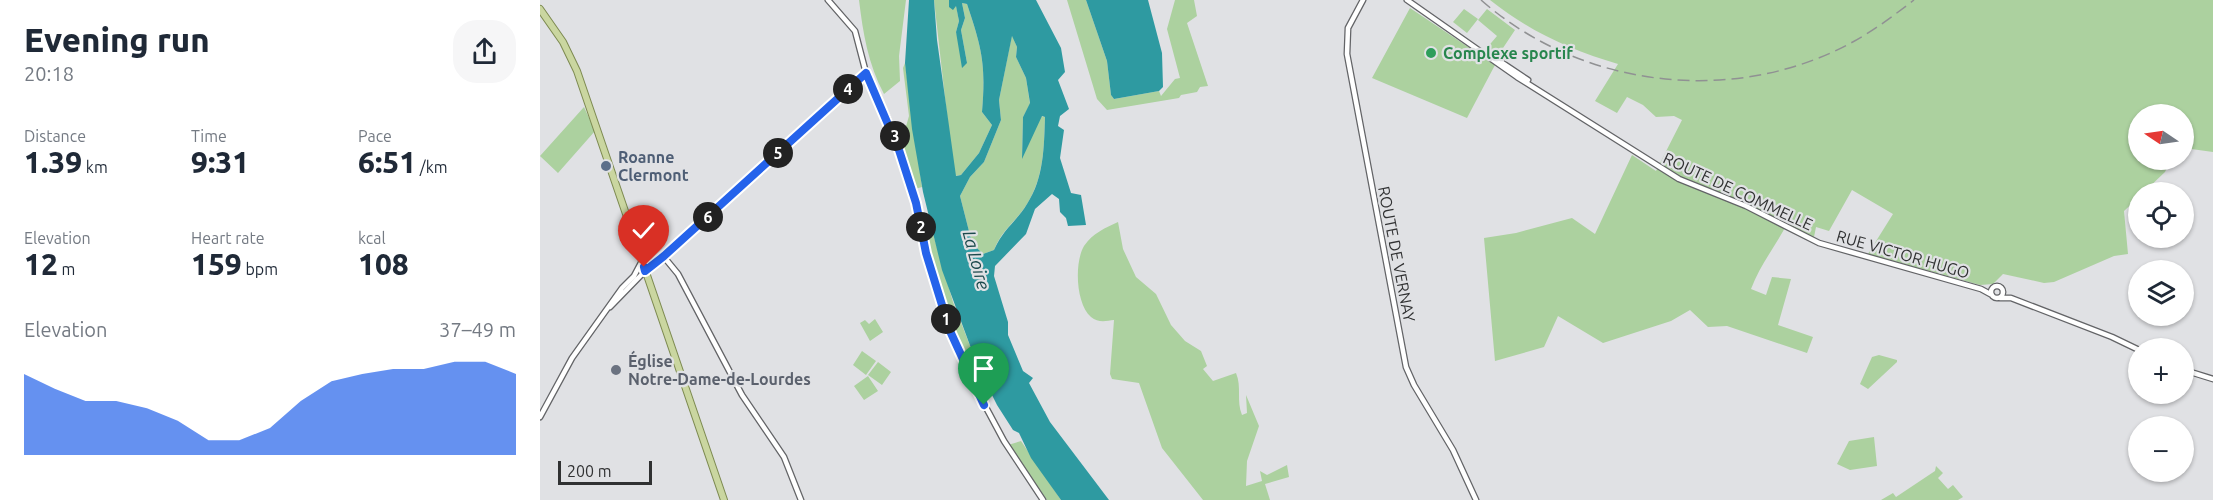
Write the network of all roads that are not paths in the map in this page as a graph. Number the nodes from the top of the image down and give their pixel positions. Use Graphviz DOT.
graph roads {
  1 [pos="828,0"];
  2 [pos="1363,0"];
  3 [pos="1407,0"];
  4 [pos="540,9"];
  5 [pos="866,73"];
  6 [pos="1819,243"];
  7 [pos="664,256"];
  8 [pos="642,261"];
  9 [pos="645,271"];
  10 [pos="634,276"];
  11 [pos="635,282"];
  12 [pos="650,285"];
  13 [pos="1992,288"];
  14 [pos="1981,289"];
  15 [pos="2004,292"];
  16 [pos="1992,295"];
  17 [pos="2000,298"];
  18 [pos="2011,298"];
  19 [pos="610,307"];
  20 [pos="2128,345"];
  21 [pos="2194,373"];
  22 [pos="2213,379"];
  23 [pos="540,417"];
  24 [pos="724,500"];
  25 [pos="801,500"];
  26 [pos="1043,500"];
  27 [pos="1476,500"];
  1 -- 5 [label="street"];
  2 -- 27 [label="street, ROUTE DE VERNAY"];
  3 -- 6 [label="street, ROUTE DE COMMELLE"];
  4 -- 8 [label="main road"];
  5 -- 7 [label="street"];
  5 -- 26 [label="street"];
  6 -- 14 [label="street, RUE VICTOR HUGO"];
  7 -- 9 [label="street"];
  7 -- 25 [label="street"];
  8 -- 9 [label="main road"];
  8 -- 10 [label="street"];
  9 -- 10 [label="street"];
  9 -- 11 [label="street"];
  9 -- 12 [label="main road"];
  10 -- 19 [label="street"];
  11 -- 12 [label="street"];
  11 -- 19 [label="street"];
  12 -- 24 [label="main road"];
  13 -- 14 [label="street, RUE VICTOR HUGO"];
  13 -- 15 [label="street"];
  13 -- 16 [label="street"];
  14 -- 16 [label="street, RUE VICTOR HUGO"];
  15 -- 17 [label="street"];
  15 -- 18 [label="street"];
  16 -- 17 [label="street"];
  17 -- 18 [label="street"];
  18 -- 20 [label="street"];
  19 -- 23 [label="street"];
  21 -- 22 [label="street"];
}
